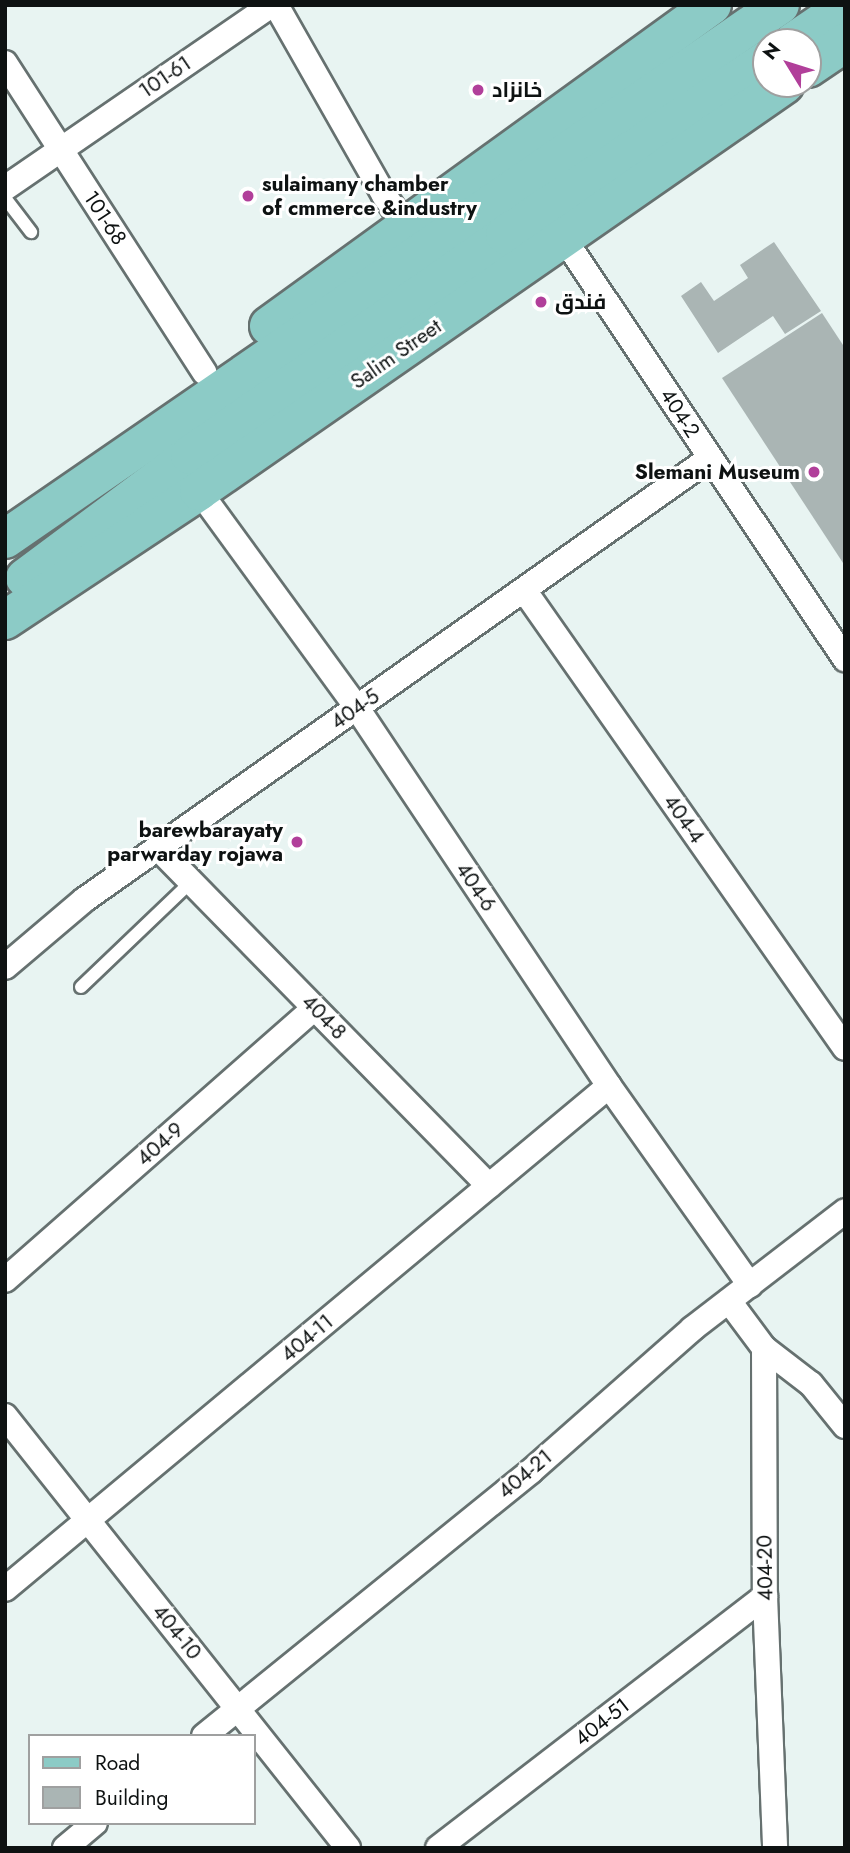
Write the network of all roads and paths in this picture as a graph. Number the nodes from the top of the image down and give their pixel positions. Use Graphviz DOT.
graph roads {
  1 [pos="273,5"];
  2 [pos="712,5"];
  3 [pos="779,5"];
  4 [pos="845,7"];
  5 [pos="814,28"];
  6 [pos="845,43"];
  7 [pos="822,59"];
  8 [pos="5,63"];
  9 [pos="752,69"];
  10 [pos="765,98"];
  11 [pos="60,148"];
  12 [pos="5,188"];
  13 [pos="5,198"];
  14 [pos="406,226"];
  15 [pos="31,232"];
  16 [pos="564,237"];
  17 [pos="204,372"];
  18 [pos="710,458"];
  19 [pos="199,491"];
  20 [pos="5,510"];
  21 [pos="5,539"];
  22 [pos="524,590"];
  23 [pos="5,593"];
  24 [pos="5,621"];
  25 [pos="845,659"];
  26 [pos="357,708"];
  27 [pos="158,848"];
  28 [pos="191,882"];
  29 [pos="5,967"];
  30 [pos="81,987"];
  31 [pos="315,1008"];
  32 [pos="845,1048"];
  33 [pos="609,1086"];
  34 [pos="489,1186"];
  35 [pos="845,1211"];
  36 [pos="5,1280"];
  37 [pos="750,1285"];
  38 [pos="729,1301"];
  39 [pos="764,1348"];
  40 [pos="5,1416"];
  41 [pos="845,1426"];
  42 [pos="88,1520"];
  43 [pos="5,1589"];
  44 [pos="765,1596"];
  45 [pos="238,1708"];
  46 [pos="206,1734"];
  47 [pos="93,1825"];
  48 [pos="65,1848"];
  49 [pos="348,1848"];
  50 [pos="438,1848"];
  51 [pos="775,1848"];
  1 -- 11 [label="street, 101-61"];
  1 -- 14 [label="street"];
  2 -- 14 [label="main road"];
  3 -- 21 [label="main road"];
  4 -- 5 [label="main road"];
  6 -- 7 [label="main road"];
  8 -- 11 [label="street, 101-68"];
  9 -- 23 [label="main road, Salim Street"];
  10 -- 16 [label="main road, Salim Street"];
  11 -- 12 [label="street, 101-61"];
  11 -- 17 [label="street, 101-68"];
  13 -- 15 [label="lane"];
  14 -- 17 [label="main road"];
  16 -- 18 [label="street, 404-2"];
  16 -- 19 [label="main road, Salim Street"];
  17 -- 20 [label="main road"];
  18 -- 22 [label="street, 404-5"];
  18 -- 25 [label="street, 404-2"];
  19 -- 24 [label="main road, Salim Street"];
  19 -- 26 [label="street, 404-6"];
  22 -- 26 [label="street, 404-5"];
  22 -- 32 [label="street, 404-4"];
  26 -- 27 [label="street, 404-5"];
  26 -- 33 [label="street, 404-6"];
  27 -- 28 [label="street, 404-8"];
  27 -- 29 [label="street, 404-5"];
  28 -- 30 [label="lane"];
  28 -- 31 [label="street, 404-8"];
  31 -- 34 [label="street, 404-8"];
  31 -- 36 [label="street, 404-9"];
  33 -- 34 [label="street, 404-11"];
  33 -- 37 [label="street, 404-6"];
  34 -- 42 [label="street, 404-11"];
  35 -- 37 [label="street, 404-21"];
  37 -- 38 [label="street, 404-21"];
  38 -- 39 [label="street"];
  38 -- 45 [label="street, 404-21"];
  39 -- 41 [label="street"];
  39 -- 44 [label="street, 404-20"];
  40 -- 42 [label="street, 404-10"];
  42 -- 43 [label="street, 404-11"];
  42 -- 45 [label="street, 404-10"];
  44 -- 50 [label="street, 404-51"];
  44 -- 51 [label="street, 404-20"];
  45 -- 46 [label="street, 404-21"];
  45 -- 49 [label="street, 404-10"];
  47 -- 48 [label="street"];
}
